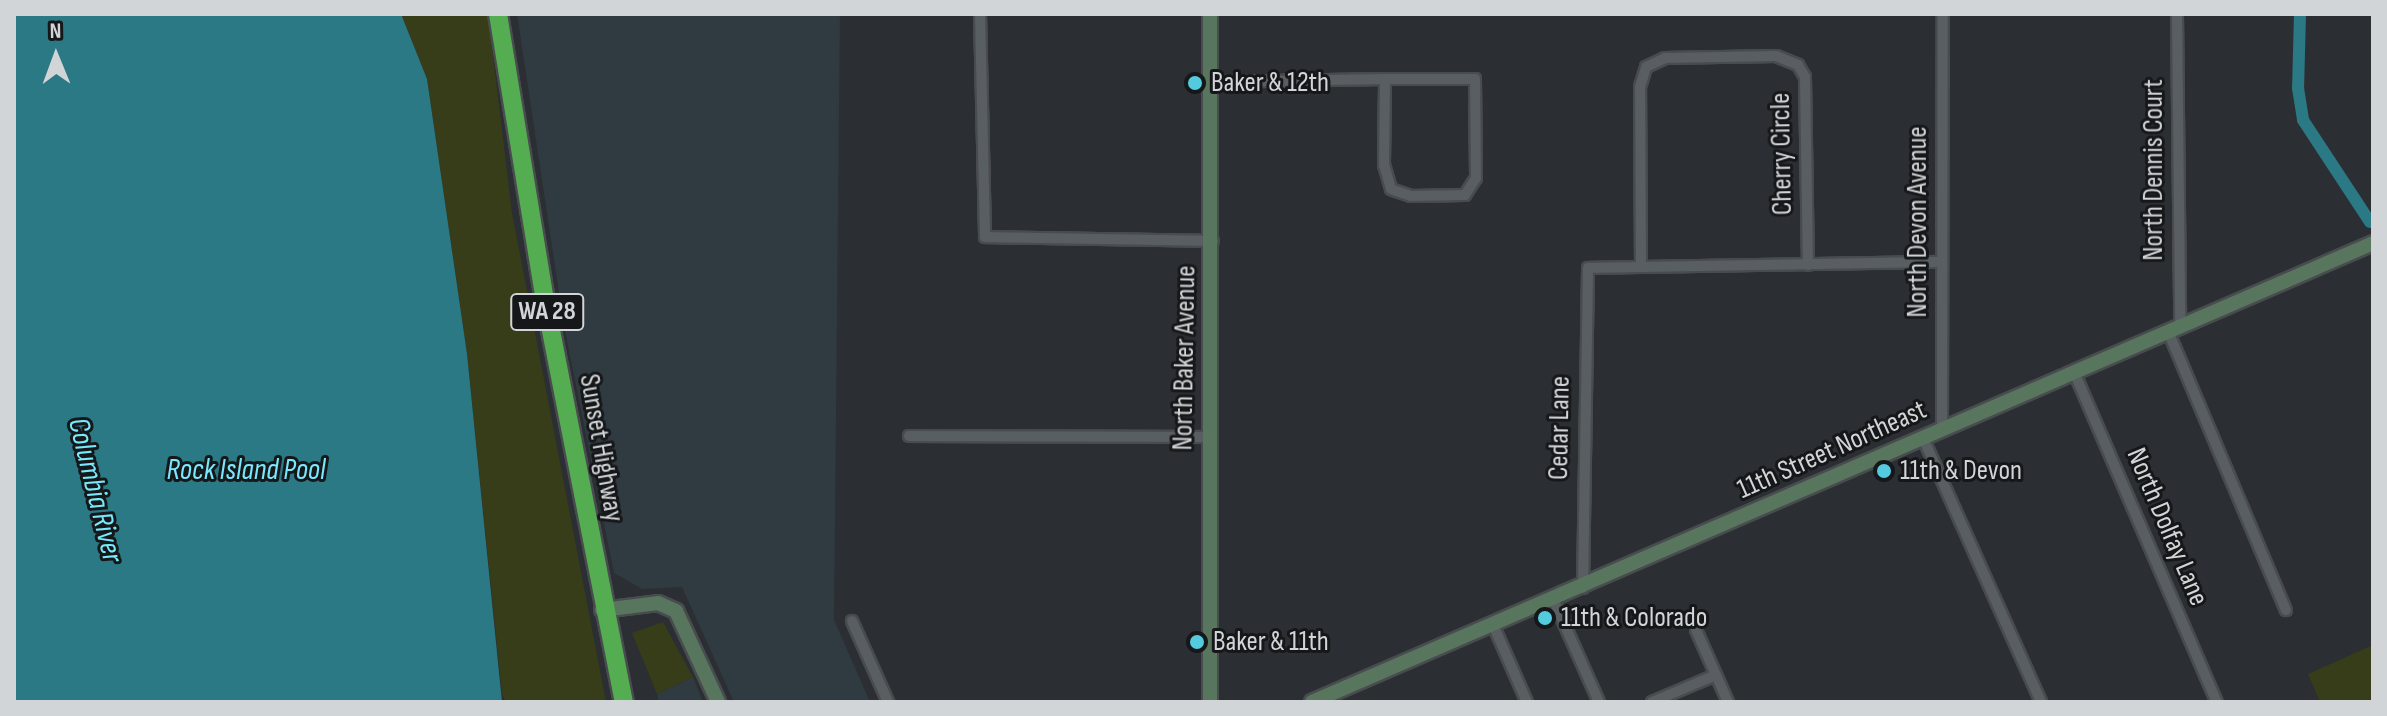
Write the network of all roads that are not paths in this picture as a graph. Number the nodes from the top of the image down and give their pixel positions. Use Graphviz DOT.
graph roads {
  1 [pos="498,14"];
  2 [pos="980,14"];
  3 [pos="1210,14"];
  4 [pos="1943,14"];
  5 [pos="2177,14"];
  6 [pos="1385,79"];
  7 [pos="1210,82"];
  8 [pos="1213,241"];
  9 [pos="2373,243"];
  10 [pos="1940,262"];
  11 [pos="1808,265"];
  12 [pos="1641,267"];
  13 [pos="2174,329"];
  14 [pos="2074,372"];
  15 [pos="1942,430"];
  16 [pos="909,436"];
  17 [pos="1211,437"];
  18 [pos="1923,438"];
  19 [pos="1583,588"];
  20 [pos="1554,601"];
  21 [pos="602,610"];
  22 [pos="2286,610"];
  23 [pos="852,621"];
  24 [pos="1494,627"];
  25 [pos="1696,630"];
  26 [pos="1716,675"];
  27 [pos="624,702"];
  28 [pos="718,702"];
  29 [pos="888,702"];
  30 [pos="1210,702"];
  31 [pos="1312,702"];
  32 [pos="1527,702"];
  33 [pos="1599,702"];
  34 [pos="1652,702"];
  35 [pos="1728,702"];
  36 [pos="2041,702"];
  37 [pos="2217,702"];
  1 -- 21 [label="highway, Sunset Highway / WA 28"];
  2 -- 8 [label="street"];
  3 -- 7 [label="street, North Baker Avenue"];
  4 -- 10 [label="street, North Devon Avenue"];
  5 -- 13 [label="street, North Dennis Court"];
  6 -- 6 [label="street"];
  6 -- 7 [label="street"];
  7 -- 8 [label="street, North Baker Avenue"];
  8 -- 17 [label="street, North Baker Avenue"];
  9 -- 13 [label="street, 11th Street Northeast"];
  10 -- 11 [label="street"];
  10 -- 15 [label="street, North Devon Avenue"];
  11 -- 12 [label="street"];
  11 -- 12 [label="street, Cherry Circle"];
  12 -- 19 [label="street, Cedar Lane"];
  13 -- 14 [label="street, 11th Street Northeast"];
  13 -- 22 [label="street, North Dennis Court"];
  14 -- 15 [label="street, 11th Street Northeast"];
  14 -- 37 [label="street, North Dolfay Lane"];
  15 -- 18 [label="street, 11th Street Northeast"];
  16 -- 17 [label="street"];
  17 -- 30 [label="street, North Baker Avenue"];
  18 -- 19 [label="street, 11th Street Northeast"];
  18 -- 36 [label="street"];
  19 -- 20 [label="street, 11th Street Northeast"];
  20 -- 24 [label="street, 11th Street Northeast"];
  20 -- 33 [label="street"];
  21 -- 27 [label="highway, Sunset Highway / WA 28"];
  21 -- 28 [label="street"];
  23 -- 29 [label="street"];
  24 -- 31 [label="street, 11th Street Northeast"];
  24 -- 32 [label="street"];
  25 -- 26 [label="street"];
  26 -- 34 [label="street"];
  26 -- 35 [label="street"];
}
